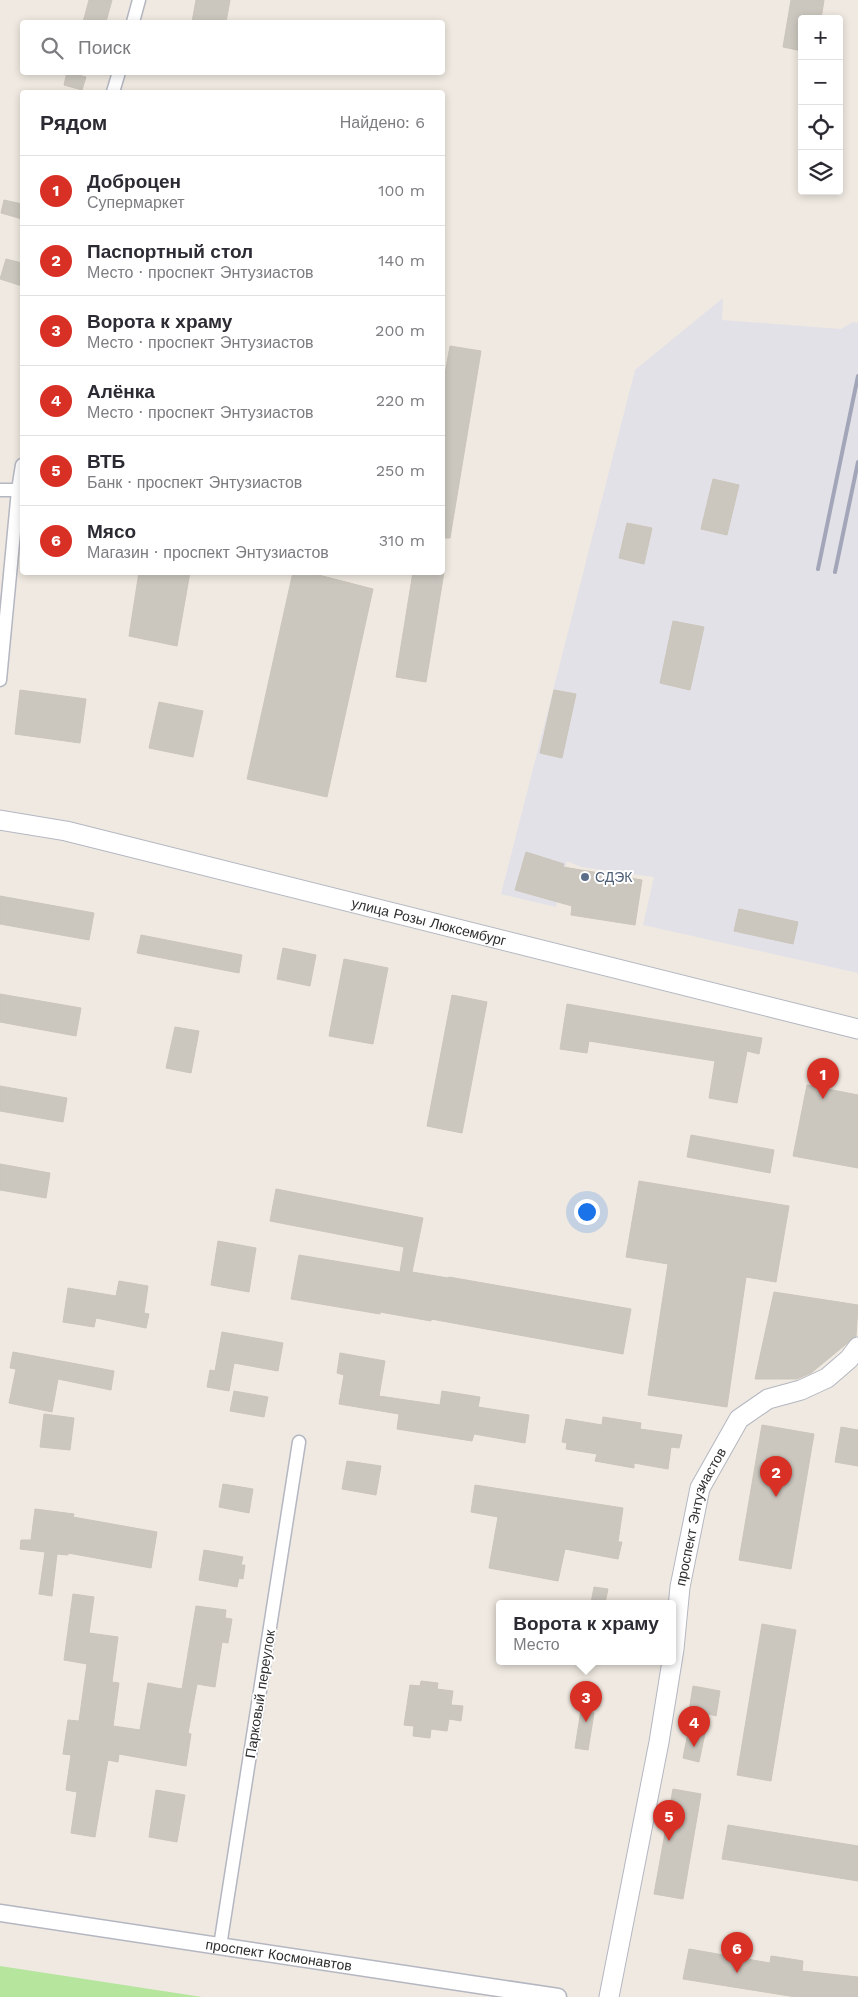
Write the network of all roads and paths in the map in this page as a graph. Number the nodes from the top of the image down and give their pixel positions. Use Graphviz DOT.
graph roads {
  1 [pos="139,0"];
  2 [pos="134,20"];
  3 [pos="118,75"];
  4 [pos="114,90"];
  5 [pos="20,478"];
  6 [pos="0,490"];
  7 [pos="18,490"];
  8 [pos="0,680"];
  9 [pos="0,820"];
  10 [pos="858,1029"];
  11 [pos="858,1347"];
  12 [pos="300,1442"];
  13 [pos="676,1629"];
  14 [pos="671,1665"];
  15 [pos="0,1914"];
  16 [pos="220,1946"];
  17 [pos="558,1997"];
  18 [pos="609,1997"];
  1 -- 2 [label="street"];
  3 -- 4 [label="street"];
  5 -- 7 [label="street"];
  6 -- 7 [label="street"];
  7 -- 8 [label="street"];
  9 -- 10 [label="main road, улица Розы Люксембург"];
  11 -- 13 [label="main road, проспект Энтузиастов"];
  12 -- 16 [label="street, Парковый переулок"];
  14 -- 18 [label="main road, проспект Энтузиастов"];
  15 -- 16 [label="street, проспект Космонавтов"];
  16 -- 17 [label="street, проспект Космонавтов"];
}
